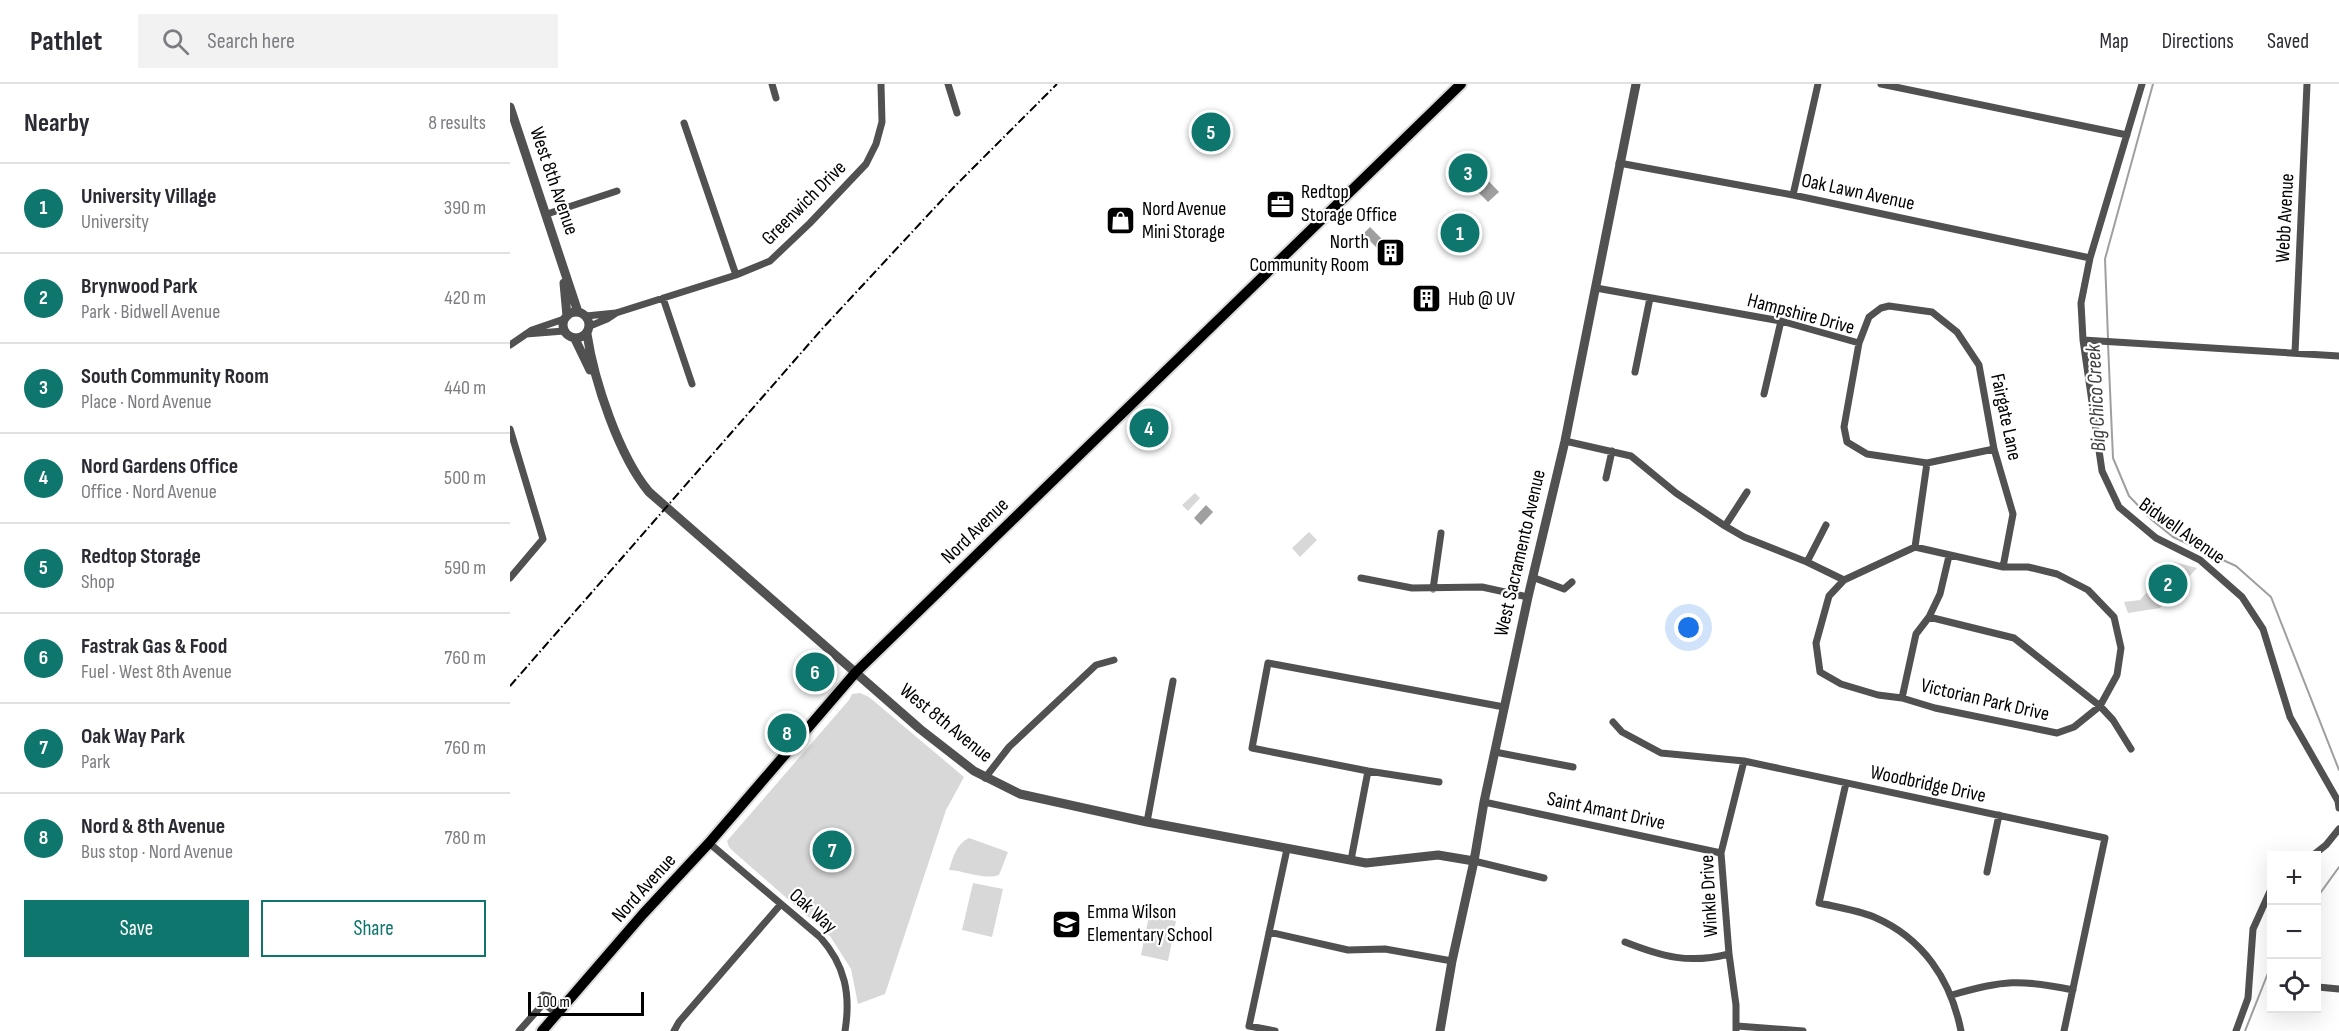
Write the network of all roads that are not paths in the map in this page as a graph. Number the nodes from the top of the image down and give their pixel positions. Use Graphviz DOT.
graph roads {
  1 [pos="772,84"];
  2 [pos="881,84"];
  3 [pos="948,84"];
  4 [pos="1461,84"];
  5 [pos="1636,84"];
  6 [pos="1818,84"];
  7 [pos="1881,84"];
  8 [pos="2142,84"];
  9 [pos="2307,84"];
  10 [pos="776,98"];
  11 [pos="510,107"];
  12 [pos="957,113"];
  13 [pos="684,123"];
  14 [pos="2127,135"];
  15 [pos="1619,163"];
  16 [pos="617,191"];
  17 [pos="1793,195"];
  18 [pos="547,214"];
  19 [pos="2090,258"];
  20 [pos="563,266"];
  21 [pos="736,275"];
  22 [pos="1596,288"];
  23 [pos="663,298"];
  24 [pos="1650,298"];
  25 [pos="616,313"];
  26 [pos="582,314"];
  27 [pos="565,318"];
  28 [pos="1781,321"];
  29 [pos="588,330"];
  30 [pos="564,331"];
  31 [pos="526,334"];
  32 [pos="575,339"];
  33 [pos="2082,340"];
  34 [pos="1859,343"];
  35 [pos="510,345"];
  36 [pos="2295,353"];
  37 [pos="2339,356"];
  38 [pos="1635,372"];
  39 [pos="692,384"];
  40 [pos="600,388"];
  41 [pos="1764,394"];
  42 [pos="510,429"];
  43 [pos="1565,441"];
  44 [pos="1994,449"];
  45 [pos="1612,451"];
  46 [pos="1927,463"];
  47 [pos="1606,478"];
  48 [pos="1747,492"];
  49 [pos="1826,525"];
  50 [pos="1725,526"];
  51 [pos="1441,533"];
  52 [pos="1915,547"];
  53 [pos="1949,556"];
  54 [pos="1807,562"];
  55 [pos="2003,567"];
  56 [pos="1532,577"];
  57 [pos="510,578"];
  58 [pos="1361,578"];
  59 [pos="1844,580"];
  60 [pos="1572,582"];
  61 [pos="1433,589"];
  62 [pos="1528,597"];
  63 [pos="1929,617"];
  64 [pos="1114,660"];
  65 [pos="856,672"];
  66 [pos="1173,681"];
  67 [pos="1902,698"];
  68 [pos="2100,706"];
  69 [pos="1504,707"];
  70 [pos="1613,722"];
  71 [pos="2131,749"];
  72 [pos="1496,752"];
  73 [pos="1744,761"];
  74 [pos="1573,767"];
  75 [pos="1368,771"];
  76 [pos="985,778"];
  77 [pos="1439,782"];
  78 [pos="1846,783"];
  79 [pos="1484,802"];
  80 [pos="2339,808"];
  81 [pos="1999,815"];
  82 [pos="1147,822"];
  83 [pos="2339,829"];
  84 [pos="709,843"];
  85 [pos="1287,849"];
  86 [pos="2318,851"];
  87 [pos="1721,853"];
  88 [pos="1352,860"];
  89 [pos="1474,861"];
  90 [pos="1987,872"];
  91 [pos="1544,878"];
  92 [pos="2267,896"];
  93 [pos="781,904"];
  94 [pos="1269,932"];
  95 [pos="1625,942"];
  96 [pos="1729,954"];
  97 [pos="1452,961"];
  98 [pos="2321,987"];
  99 [pos="2339,989"];
  100 [pos="2073,990"];
  101 [pos="1952,996"];
  102 [pos="559,1011"];
  103 [pos="844,1029"];
  104 [pos="1737,1029"];
  105 [pos="519,1031"];
  106 [pos="542,1031"];
  107 [pos="674,1031"];
  108 [pos="1275,1031"];
  109 [pos="1440,1031"];
  110 [pos="1803,1031"];
  111 [pos="1961,1031"];
  112 [pos="2064,1031"];
  113 [pos="2236,1031"];
  1 -- 10 [label="street"];
  2 -- 21 [label="street, Greenwich Drive"];
  3 -- 12 [label="street"];
  4 -- 65 [label="main road, Nord Avenue"];
  5 -- 15 [label="street, West Sacramento Avenue"];
  6 -- 17 [label="street"];
  7 -- 14 [label="street"];
  8 -- 14 [label="street, Bidwell Avenue"];
  9 -- 36 [label="street, Webb Avenue"];
  11 -- 18 [label="street, West 8th Avenue"];
  13 -- 21 [label="street"];
  14 -- 19 [label="street, Bidwell Avenue"];
  15 -- 17 [label="street, Oak Lawn Avenue"];
  15 -- 22 [label="street, West Sacramento Avenue"];
  16 -- 18 [label="street"];
  17 -- 19 [label="street, Oak Lawn Avenue"];
  18 -- 20 [label="street, West 8th Avenue"];
  19 -- 33 [label="street, Bidwell Avenue"];
  20 -- 26 [label="street, West 8th Avenue"];
  20 -- 27 [label="street, West 8th Avenue"];
  21 -- 23 [label="street, Greenwich Drive"];
  22 -- 24 [label="street, Hampshire Drive"];
  22 -- 43 [label="street, West Sacramento Avenue"];
  23 -- 25 [label="street, Greenwich Drive"];
  23 -- 39 [label="street"];
  24 -- 28 [label="street, Hampshire Drive"];
  24 -- 38 [label="street"];
  25 -- 26 [label="street, Greenwich Drive"];
  25 -- 29 [label="street, Greenwich Drive"];
  26 -- 27 [label="street"];
  26 -- 29 [label="street"];
  27 -- 30 [label="street"];
  27 -- 31 [label="street"];
  28 -- 34 [label="street, Hampshire Drive"];
  28 -- 41 [label="street"];
  29 -- 32 [label="street"];
  29 -- 40 [label="street, West 8th Avenue"];
  30 -- 31 [label="street"];
  30 -- 32 [label="street"];
  31 -- 35 [label="street"];
  32 -- 40 [label="street, West 8th Avenue"];
  33 -- 36 [label="street"];
  33 -- 80 [label="street, Bidwell Avenue"];
  34 -- 44 [label="street, Fairgate Lane"];
  34 -- 46 [label="street, Hampshire Drive"];
  36 -- 37 [label="street"];
  40 -- 65 [label="street, West 8th Avenue"];
  42 -- 57 [label="street"];
  43 -- 45 [label="street"];
  43 -- 56 [label="street, West Sacramento Avenue"];
  44 -- 46 [label="street, Hampshire Drive"];
  44 -- 55 [label="street, Fairgate Lane"];
  45 -- 47 [label="street"];
  45 -- 50 [label="street"];
  46 -- 52 [label="street"];
  48 -- 50 [label="street"];
  49 -- 54 [label="street"];
  50 -- 54 [label="street"];
  51 -- 61 [label="street"];
  52 -- 53 [label="street, Victorian Park Drive"];
  52 -- 59 [label="street, Victorian Park Drive"];
  53 -- 55 [label="street, Victorian Park Drive"];
  53 -- 63 [label="street"];
  54 -- 59 [label="street"];
  55 -- 68 [label="street, Victorian Park Drive"];
  56 -- 60 [label="street"];
  56 -- 62 [label="street, West Sacramento Avenue"];
  58 -- 61 [label="street"];
  59 -- 67 [label="street, Victorian Park Drive"];
  61 -- 62 [label="street"];
  62 -- 69 [label="street, West Sacramento Avenue"];
  63 -- 67 [label="street"];
  63 -- 68 [label="street"];
  64 -- 76 [label="street"];
  65 -- 76 [label="street, West 8th Avenue"];
  65 -- 84 [label="main road, Nord Avenue"];
  66 -- 82 [label="street"];
  67 -- 68 [label="street, Victorian Park Drive"];
  68 -- 71 [label="street"];
  69 -- 72 [label="street, West Sacramento Avenue"];
  69 -- 75 [label="street"];
  70 -- 73 [label="street, Woodbridge Drive"];
  72 -- 74 [label="street"];
  72 -- 79 [label="street, West Sacramento Avenue"];
  73 -- 78 [label="street, Woodbridge Drive"];
  73 -- 87 [label="street, Winkle Drive"];
  75 -- 77 [label="street"];
  75 -- 88 [label="street"];
  76 -- 82 [label="street, West 8th Avenue"];
  78 -- 81 [label="street, Woodbridge Drive"];
  78 -- 101 [label="street"];
  79 -- 87 [label="street, Saint Amant Drive"];
  79 -- 89 [label="street, West Sacramento Avenue"];
  81 -- 90 [label="street"];
  81 -- 100 [label="street, Woodbridge Drive"];
  82 -- 85 [label="street, West 8th Avenue"];
  83 -- 86 [label="street"];
  84 -- 93 [label="street, Oak Way"];
  84 -- 102 [label="main road, Nord Avenue"];
  85 -- 88 [label="street, West 8th Avenue"];
  85 -- 94 [label="street"];
  87 -- 96 [label="street, Winkle Drive"];
  88 -- 89 [label="street, West 8th Avenue"];
  89 -- 91 [label="street"];
  89 -- 97 [label="street, West Sacramento Avenue"];
  92 -- 113 [label="street"];
  93 -- 103 [label="street, Oak Way"];
  93 -- 107 [label="street"];
  94 -- 97 [label="street"];
  94 -- 108 [label="street"];
  95 -- 96 [label="street"];
  96 -- 104 [label="street, Winkle Drive"];
  97 -- 109 [label="street, West Sacramento Avenue"];
  98 -- 99 [label="street"];
  100 -- 101 [label="street"];
  100 -- 112 [label="street"];
  101 -- 111 [label="street"];
  102 -- 105 [label="street"];
  102 -- 106 [label="main road, Nord Avenue"];
  104 -- 110 [label="street"];
}
